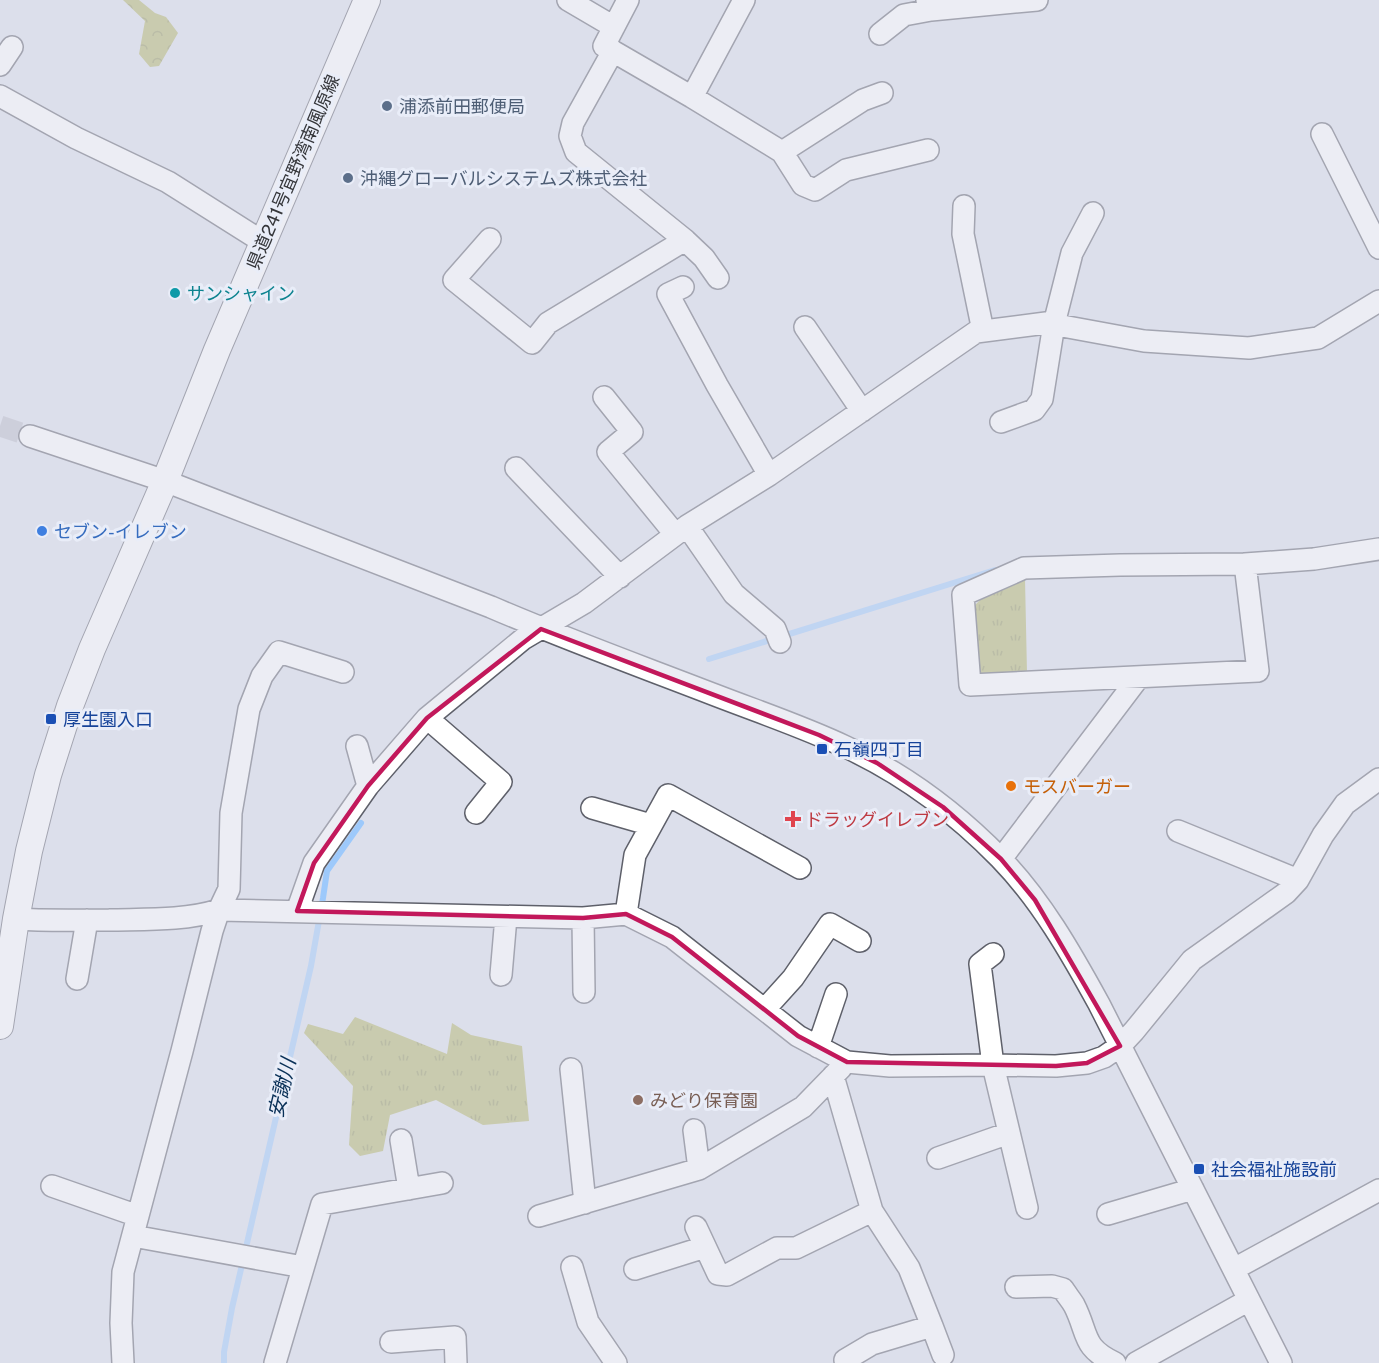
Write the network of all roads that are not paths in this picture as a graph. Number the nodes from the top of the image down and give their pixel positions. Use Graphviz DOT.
graph roads {
  1 [pos="367,0"];
  2 [pos="568,0"];
  3 [pos="628,0"];
  4 [pos="744,0"];
  5 [pos="1037,0"];
  6 [pos="929,5"];
  7 [pos="614,27"];
  8 [pos="880,34"];
  9 [pos="12,47"];
  10 [pos="613,51"];
  11 [pos="0,65"];
  12 [pos="882,93"];
  13 [pos="0,96"];
  14 [pos="692,97"];
  15 [pos="1322,134"];
  16 [pos="928,150"];
  17 [pos="782,152"];
  18 [pos="964,206"];
  19 [pos="1093,213"];
  20 [pos="490,239"];
  21 [pos="685,240"];
  22 [pos="263,242"];
  23 [pos="1379,248"];
  24 [pos="718,278"];
  25 [pos="683,287"];
  26 [pos="1379,301"];
  27 [pos="1054,324"];
  28 [pos="805,327"];
  29 [pos="983,331"];
  30 [pos="604,397"];
  31 [pos="862,411"];
  32 [pos="1001,422"];
  33 [pos="30,436"];
  34 [pos="516,468"];
  35 [pos="769,475"];
  36 [pos="165,481"];
  37 [pos="681,530"];
  38 [pos="1379,549"];
  39 [pos="1245,564"];
  40 [pos="620,577"];
  41 [pos="541,628"];
  42 [pos="778,636"];
  43 [pos="343,672"];
  44 [pos="1139,677"];
  45 [pos="427,718"];
  46 [pos="357,746"];
  47 [pos="1379,779"];
  48 [pos="368,786"];
  49 [pos="592,808"];
  50 [pos="476,813"];
  51 [pos="651,825"];
  52 [pos="1178,831"];
  53 [pos="1001,859"];
  54 [pos="800,868"];
  55 [pos="1298,880"];
  56 [pos="219,910"];
  57 [pos="314,912"];
  58 [pos="626,914"];
  59 [pos="506,917"];
  60 [pos="583,918"];
  61 [pos="16,919"];
  62 [pos="87,920"];
  63 [pos="860,941"];
  64 [pos="993,954"];
  65 [pos="501,975"];
  66 [pos="77,979"];
  67 [pos="584,992"];
  68 [pos="836,994"];
  69 [pos="765,1009"];
  70 [pos="0,1024"];
  71 [pos="1120,1046"];
  72 [pos="818,1047"];
  73 [pos="993,1065"];
  74 [pos="571,1069"];
  75 [pos="840,1069"];
  76 [pos="694,1130"];
  77 [pos="1009,1133"];
  78 [pos="401,1140"];
  79 [pos="938,1158"];
  80 [pos="699,1169"];
  81 [pos="441,1183"];
  82 [pos="52,1186"];
  83 [pos="410,1189"];
  84 [pos="1193,1189"];
  85 [pos="1379,1190"];
  86 [pos="585,1203"];
  87 [pos="1027,1208"];
  88 [pos="872,1210"];
  89 [pos="1108,1214"];
  90 [pos="540,1216"];
  91 [pos="136,1226"];
  92 [pos="696,1227"];
  93 [pos="705,1247"];
  94 [pos="303,1267"];
  95 [pos="572,1267"];
  96 [pos="635,1269"];
  97 [pos="1234,1269"];
  98 [pos="1016,1287"];
  99 [pos="1249,1300"];
  100 [pos="932,1326"];
  101 [pos="391,1342"];
  102 [pos="943,1354"];
  103 [pos="845,1360"];
  104 [pos="123,1363"];
  105 [pos="275,1363"];
  106 [pos="456,1363"];
  107 [pos="616,1363"];
  108 [pos="1115,1363"];
  109 [pos="1136,1363"];
  110 [pos="1281,1363"];
  1 -- 22 [label="main road, 県道241号宜野湾南風原線"];
  2 -- 7 [label="street"];
  3 -- 7 [label="street"];
  4 -- 14 [label="street"];
  5 -- 6 [label="street"];
  6 -- 8 [label="street"];
  7 -- 10 [label="street"];
  9 -- 11 [label="street"];
  10 -- 14 [label="street"];
  10 -- 21 [label="street"];
  12 -- 17 [label="street"];
  13 -- 22 [label="street"];
  14 -- 17 [label="street"];
  15 -- 23 [label="street"];
  16 -- 17 [label="street"];
  18 -- 29 [label="street"];
  19 -- 27 [label="street"];
  20 -- 21 [label="street"];
  21 -- 24 [label="street"];
  22 -- 36 [label="main road, 県道241号宜野湾南風原線"];
  25 -- 35 [label="street"];
  26 -- 27 [label="street"];
  27 -- 29 [label="street"];
  27 -- 32 [label="street"];
  28 -- 31 [label="street"];
  29 -- 31 [label="street"];
  30 -- 37 [label="street"];
  31 -- 35 [label="street"];
  33 -- 36 [label="street"];
  34 -- 40 [label="street"];
  35 -- 37 [label="street"];
  36 -- 41 [label="street"];
  36 -- 61 [label="main road, 県道241号宜野湾南風原線"];
  37 -- 40 [label="street"];
  37 -- 42 [label="street"];
  38 -- 39 [label="street"];
  39 -- 44 [label="street"];
  39 -- 44 [label="street"];
  40 -- 41 [label="street"];
  41 -- 45 [label="street"];
  41 -- 53 [label="street"];
  43 -- 56 [label="street"];
  44 -- 53 [label="street"];
  45 -- 48 [label="street"];
  45 -- 50 [label="street"];
  46 -- 48 [label="street"];
  47 -- 55 [label="street"];
  48 -- 57 [label="street"];
  49 -- 51 [label="street"];
  51 -- 54 [label="street"];
  51 -- 58 [label="street"];
  52 -- 55 [label="street"];
  53 -- 71 [label="street"];
  55 -- 71 [label="street"];
  56 -- 57 [label="street"];
  56 -- 62 [label="street"];
  56 -- 91 [label="street"];
  57 -- 59 [label="street"];
  58 -- 60 [label="street"];
  58 -- 69 [label="street"];
  59 -- 60 [label="street"];
  59 -- 65 [label="street"];
  60 -- 67 [label="street"];
  61 -- 62 [label="street"];
  61 -- 70 [label="main road, 県道241号宜野湾南風原線"];
  62 -- 66 [label="street"];
  63 -- 69 [label="street"];
  64 -- 73 [label="street"];
  68 -- 72 [label="street"];
  69 -- 72 [label="street"];
  71 -- 73 [label="street"];
  71 -- 84 [label="street"];
  72 -- 75 [label="street"];
  73 -- 75 [label="street"];
  73 -- 77 [label="street"];
  74 -- 86 [label="street"];
  75 -- 80 [label="street"];
  75 -- 88 [label="street"];
  76 -- 80 [label="street"];
  77 -- 79 [label="street"];
  77 -- 87 [label="street"];
  78 -- 83 [label="street"];
  80 -- 86 [label="street"];
  81 -- 83 [label="street"];
  82 -- 91 [label="street"];
  83 -- 94 [label="street"];
  84 -- 89 [label="street"];
  84 -- 97 [label="street"];
  85 -- 97 [label="street"];
  86 -- 90 [label="street"];
  88 -- 93 [label="street"];
  88 -- 100 [label="street"];
  91 -- 94 [label="street"];
  91 -- 104 [label="street"];
  92 -- 93 [label="street"];
  93 -- 96 [label="street"];
  94 -- 105 [label="street"];
  95 -- 107 [label="street"];
  97 -- 99 [label="street"];
  98 -- 108 [label="street"];
  99 -- 109 [label="street"];
  99 -- 110 [label="street"];
  100 -- 102 [label="street"];
  100 -- 103 [label="street"];
  101 -- 106 [label="street"];
}
